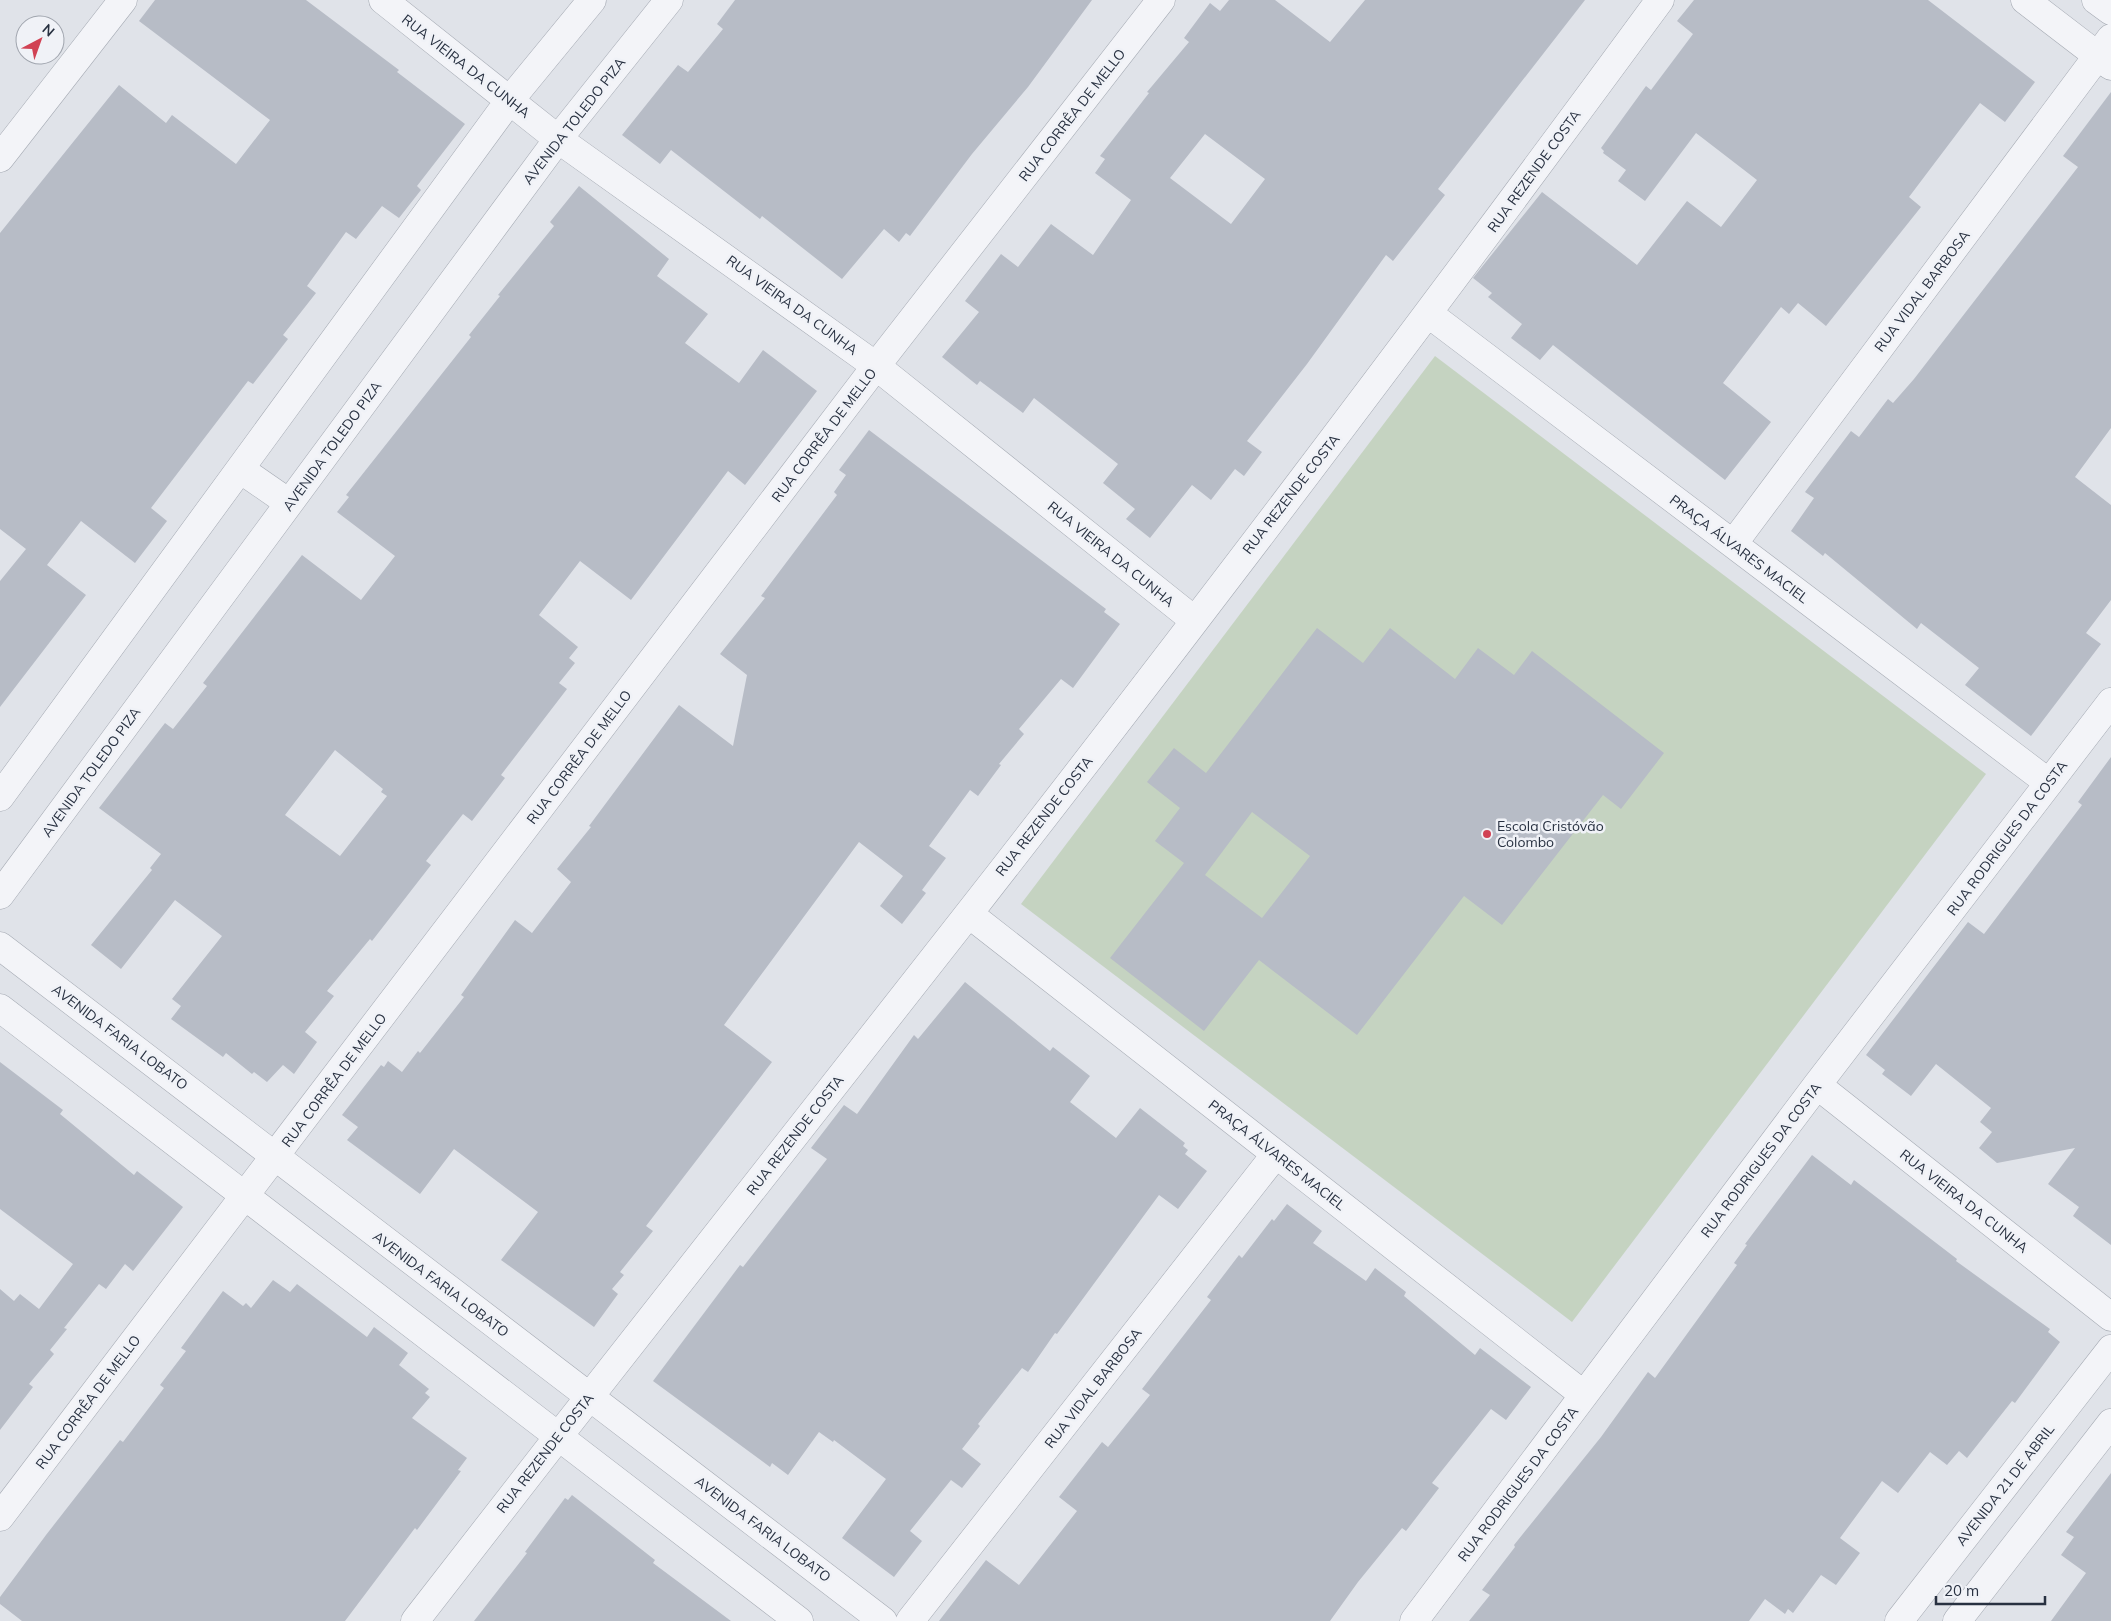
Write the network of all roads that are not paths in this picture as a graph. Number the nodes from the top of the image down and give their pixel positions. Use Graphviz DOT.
graph roads {
  1 [pos="123,0"];
  2 [pos="383,0"];
  3 [pos="592,0"];
  4 [pos="668,0"];
  5 [pos="1161,0"];
  6 [pos="1660,0"];
  7 [pos="2025,0"];
  8 [pos="2096,0"];
  9 [pos="2111,11"];
  10 [pos="2106,54"];
  11 [pos="509,101"];
  12 [pos="558,139"];
  13 [pos="0,158"];
  14 [pos="1429,314"];
  15 [pos="876,366"];
  16 [pos="240,469"];
  17 [pos="289,503"];
  18 [pos="1733,544"];
  19 [pos="1194,620"];
  20 [pos="2111,702"];
  21 [pos="2049,784"];
  22 [pos="0,797"];
  23 [pos="0,895"];
  24 [pos="969,914"];
  25 [pos="0,946"];
  26 [pos="0,1008"];
  27 [pos="1817,1085"];
  28 [pos="1276,1154"];
  29 [pos="275,1156"];
  30 [pos="245,1196"];
  31 [pos="2111,1317"];
  32 [pos="2111,1349"];
  33 [pos="1584,1395"];
  34 [pos="589,1396"];
  35 [pos="2111,1423"];
  36 [pos="558,1436"];
  37 [pos="0,1517"];
  38 [pos="416,1621"];
  39 [pos="799,1621"];
  40 [pos="883,1621"];
  41 [pos="910,1621"];
  42 [pos="1414,1621"];
  43 [pos="1898,1621"];
  44 [pos="1957,1621"];
  1 -- 13 [label="street"];
  2 -- 11 [label="street, RUA VIEIRA DA CUNHA"];
  3 -- 11 [label="street"];
  4 -- 12 [label="street, AVENIDA TOLEDO PIZA"];
  5 -- 15 [label="street, RUA CORRÊA DE MELLO"];
  6 -- 14 [label="street, RUA REZENDE COSTA"];
  7 -- 10 [label="street"];
  8 -- 9 [label="street"];
  10 -- 18 [label="street, RUA VIDAL BARBOSA"];
  11 -- 12 [label="street, RUA VIEIRA DA CUNHA"];
  11 -- 16 [label="street"];
  12 -- 15 [label="street, RUA VIEIRA DA CUNHA"];
  12 -- 17 [label="street, AVENIDA TOLEDO PIZA"];
  14 -- 18 [label="street, PRAÇA ÁLVARES MACIEL"];
  14 -- 19 [label="street, RUA REZENDE COSTA"];
  15 -- 19 [label="street, RUA VIEIRA DA CUNHA"];
  15 -- 29 [label="street, RUA CORRÊA DE MELLO"];
  16 -- 17 [label="street"];
  16 -- 22 [label="street"];
  17 -- 23 [label="street, AVENIDA TOLEDO PIZA"];
  18 -- 21 [label="street, PRAÇA ÁLVARES MACIEL"];
  19 -- 24 [label="street, RUA REZENDE COSTA"];
  20 -- 21 [label="street, RUA RODRIGUES DA COSTA"];
  21 -- 27 [label="street, RUA RODRIGUES DA COSTA"];
  24 -- 28 [label="street, PRAÇA ÁLVARES MACIEL"];
  24 -- 34 [label="street, RUA REZENDE COSTA"];
  25 -- 29 [label="street, AVENIDA FARIA LOBATO"];
  26 -- 30 [label="street"];
  27 -- 31 [label="street, RUA VIEIRA DA CUNHA"];
  27 -- 33 [label="street, RUA RODRIGUES DA COSTA"];
  28 -- 33 [label="street, PRAÇA ÁLVARES MACIEL"];
  28 -- 41 [label="street, RUA VIDAL BARBOSA"];
  29 -- 30 [label="street, RUA CORRÊA DE MELLO"];
  29 -- 34 [label="street, AVENIDA FARIA LOBATO"];
  30 -- 36 [label="street"];
  30 -- 37 [label="street, RUA CORRÊA DE MELLO"];
  32 -- 43 [label="street, AVENIDA 21 DE ABRIL"];
  33 -- 42 [label="street, RUA RODRIGUES DA COSTA"];
  34 -- 36 [label="street, RUA REZENDE COSTA"];
  34 -- 40 [label="street, AVENIDA FARIA LOBATO"];
  35 -- 44 [label="street"];
  36 -- 38 [label="street, RUA REZENDE COSTA"];
  36 -- 39 [label="street"];
}
